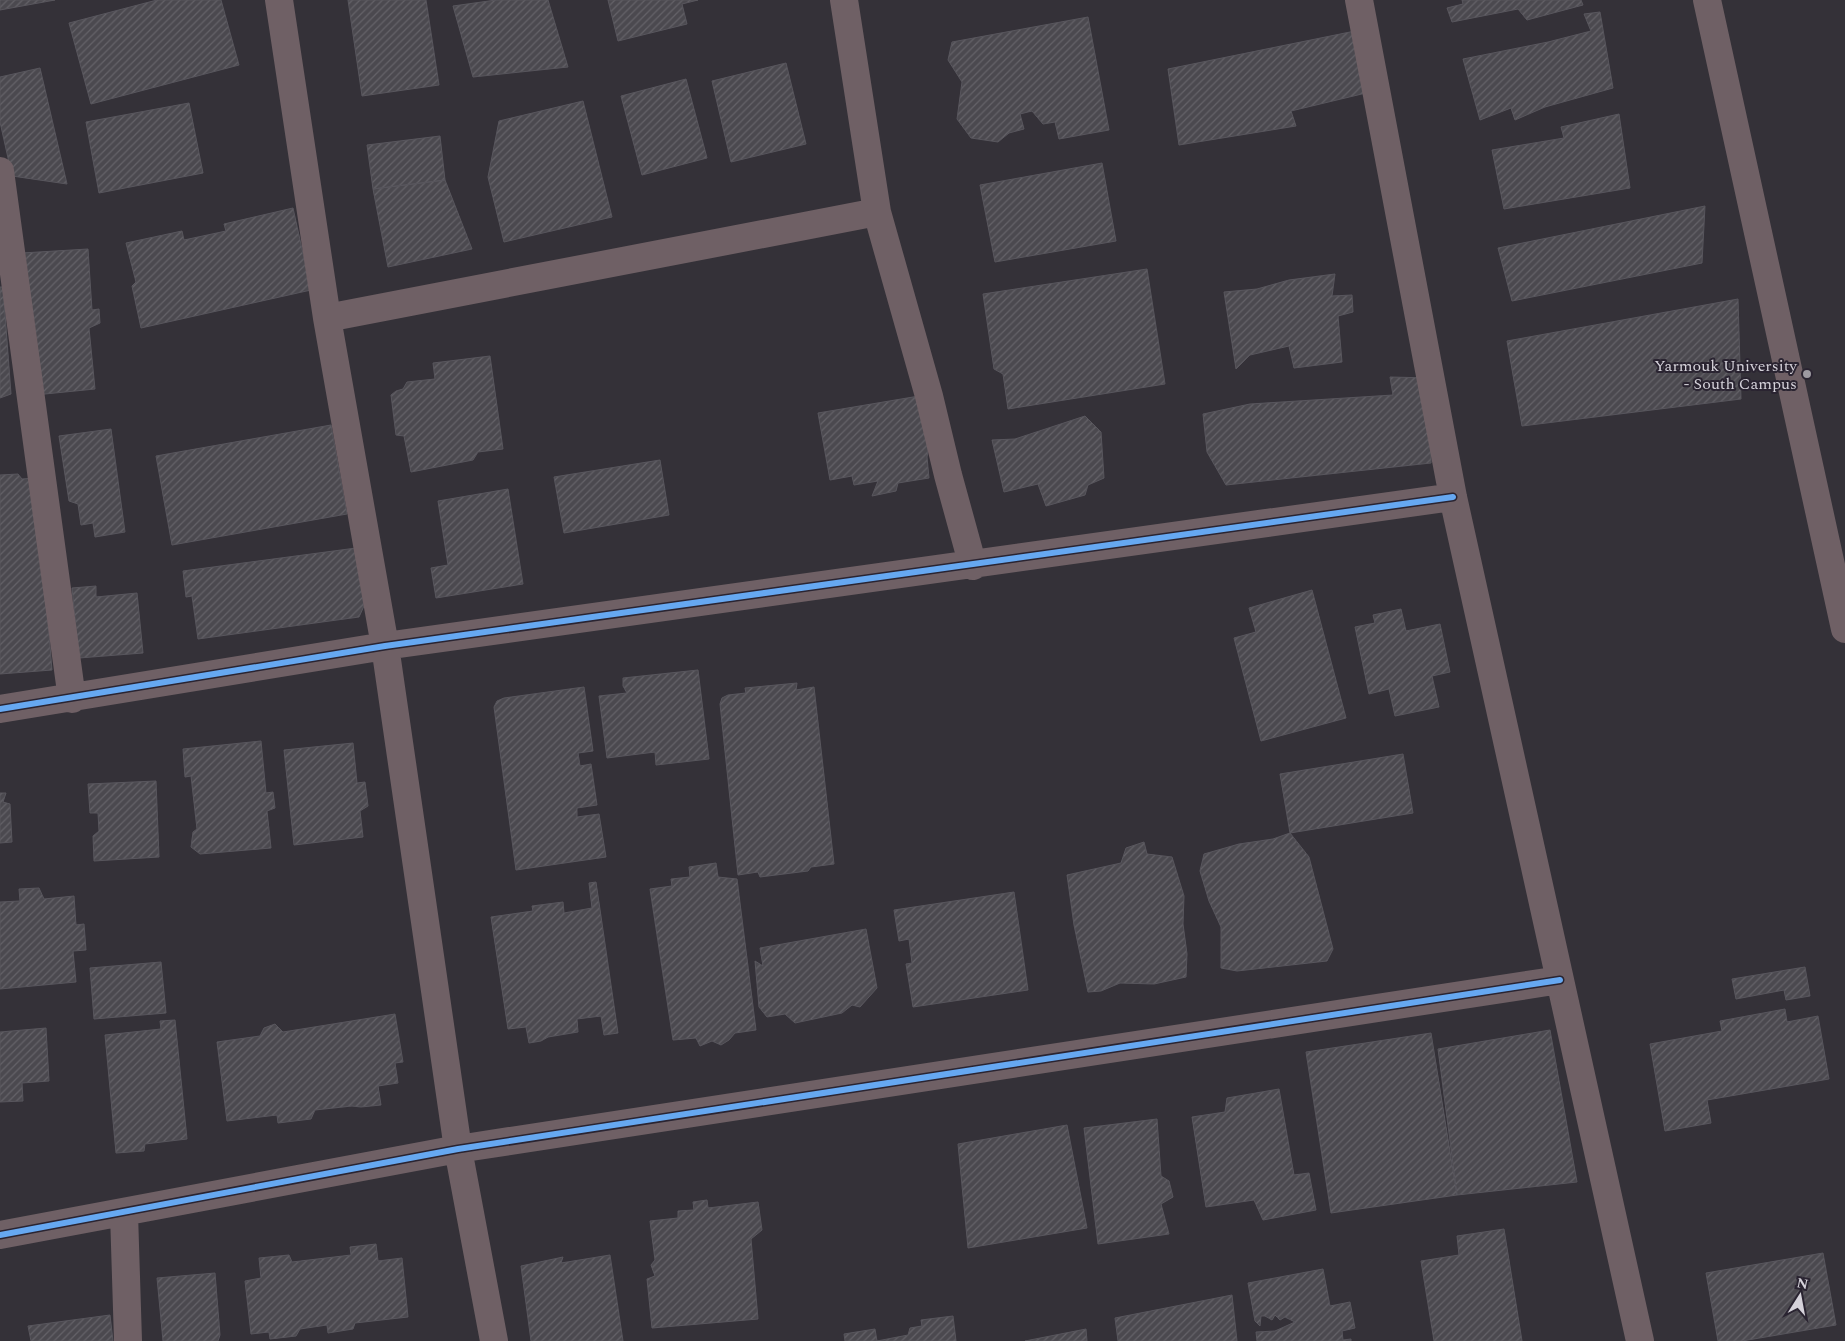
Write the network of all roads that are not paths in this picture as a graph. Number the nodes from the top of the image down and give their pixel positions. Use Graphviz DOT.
graph roads {
  1 [pos="278,0"];
  2 [pos="844,0"];
  3 [pos="1359,0"];
  4 [pos="1706,0"];
  5 [pos="0,171"];
  6 [pos="877,212"];
  7 [pos="327,318"];
  8 [pos="1453,498"];
  9 [pos="973,566"];
  10 [pos="1845,629"];
  11 [pos="384,646"];
  12 [pos="72,698"];
  13 [pos="0,709"];
  14 [pos="1560,980"];
  15 [pos="458,1149"];
  16 [pos="124,1213"];
  17 [pos="0,1235"];
  18 [pos="128,1341"];
  19 [pos="494,1341"];
  20 [pos="1640,1341"];
  1 -- 7 [label="street"];
  2 -- 6 [label="street"];
  3 -- 8 [label="street"];
  4 -- 10 [label="street"];
  5 -- 12 [label="street"];
  6 -- 7 [label="street"];
  6 -- 9 [label="street"];
  7 -- 11 [label="street"];
  8 -- 9 [label="street"];
  8 -- 14 [label="street"];
  9 -- 11 [label="street"];
  11 -- 12 [label="street"];
  11 -- 15 [label="street"];
  12 -- 13 [label="street"];
  14 -- 15 [label="street"];
  14 -- 20 [label="street"];
  15 -- 16 [label="street"];
  15 -- 19 [label="street"];
  16 -- 17 [label="street"];
  16 -- 18 [label="street"];
}
